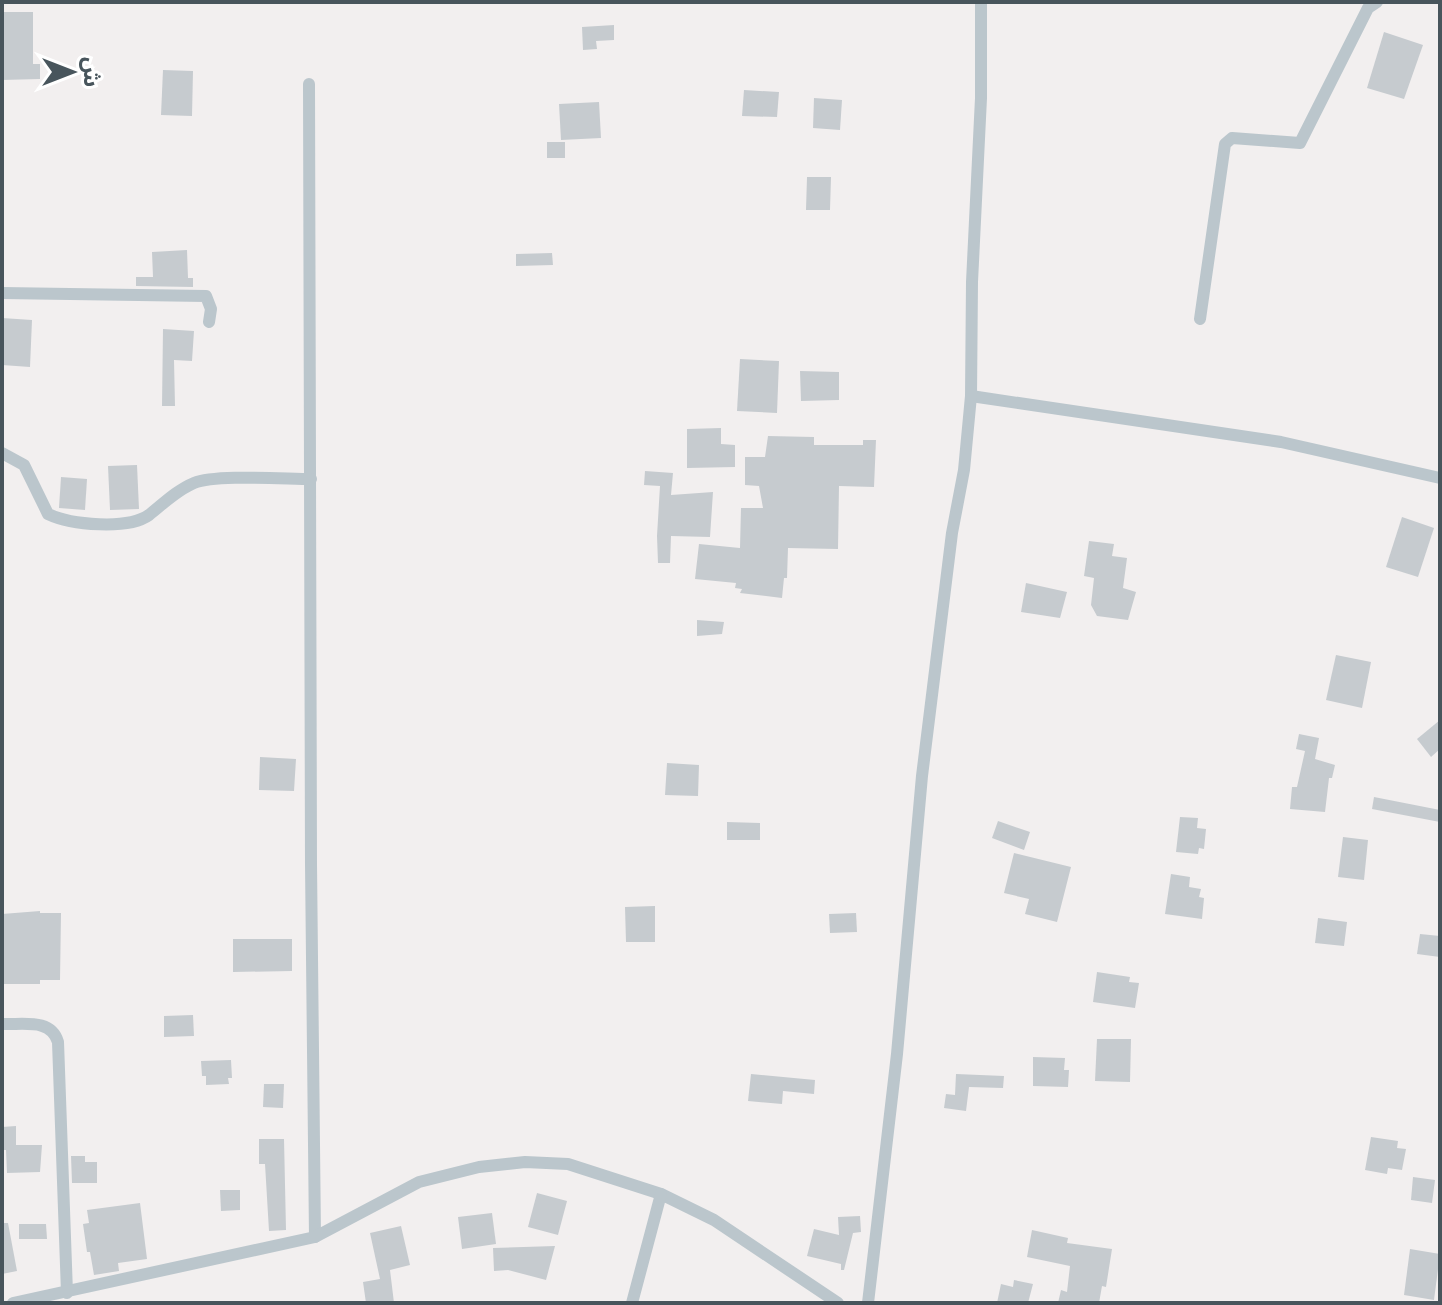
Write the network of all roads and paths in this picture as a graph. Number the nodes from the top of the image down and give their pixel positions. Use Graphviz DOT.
graph roads {
  1 [pos="981,2"];
  2 [pos="1377,2"];
  3 [pos="309,84"];
  4 [pos="2,293"];
  5 [pos="1200,319"];
  6 [pos="209,322"];
  7 [pos="971,396"];
  8 [pos="2,453"];
  9 [pos="1440,478"];
  10 [pos="311,479"];
  11 [pos="2,1024"];
  12 [pos="661,1194"];
  13 [pos="315,1237"];
  14 [pos="67,1293"];
  15 [pos="13,1303"];
  16 [pos="632,1303"];
  17 [pos="838,1303"];
  18 [pos="868,1303"];
  1 -- 7 [label="street"];
  2 -- 5 [label="street"];
  3 -- 10 [label="street"];
  4 -- 6 [label="street"];
  7 -- 9 [label="street"];
  7 -- 18 [label="street"];
  8 -- 10 [label="street"];
  10 -- 13 [label="street"];
  11 -- 14 [label="street"];
  12 -- 13 [label="street"];
  12 -- 16 [label="street"];
  12 -- 17 [label="street"];
  13 -- 14 [label="street"];
  14 -- 15 [label="street"];
}
